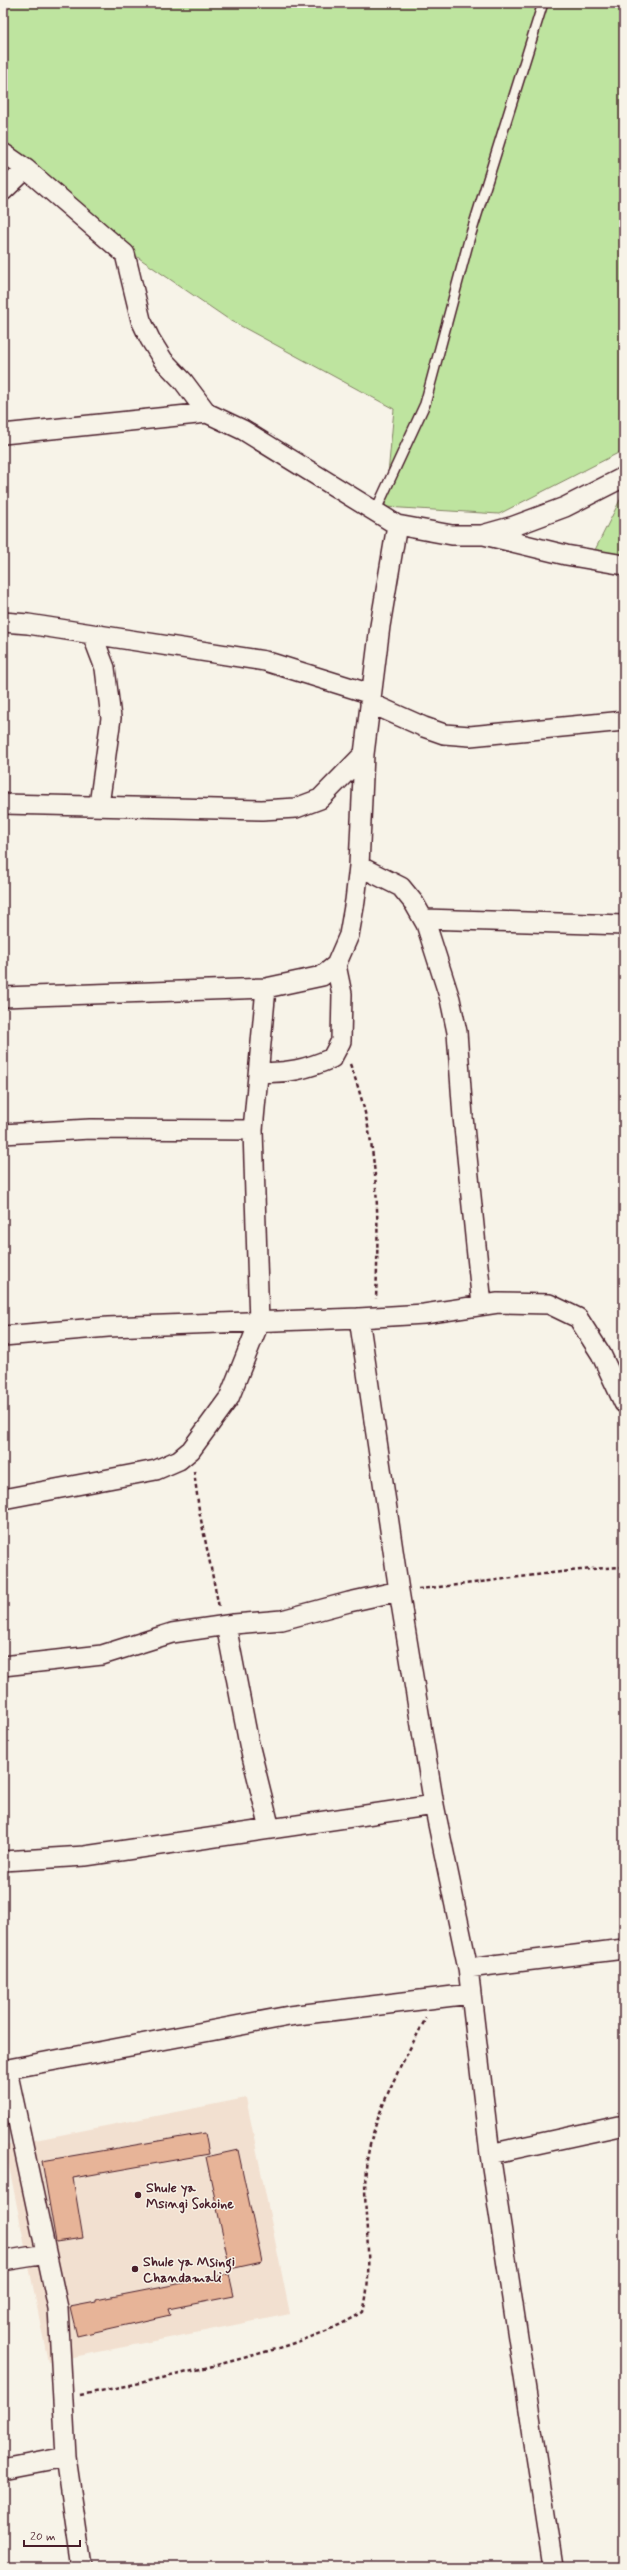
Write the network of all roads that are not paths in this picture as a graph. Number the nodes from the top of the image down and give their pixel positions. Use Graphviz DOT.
graph roads {
  1 [pos="543,3"];
  2 [pos="3,153"];
  3 [pos="26,169"];
  4 [pos="3,190"];
  5 [pos="207,413"];
  6 [pos="3,434"];
  7 [pos="624,477"];
  8 [pos="375,512"];
  9 [pos="397,525"];
  10 [pos="482,534"];
  11 [pos="624,565"];
  12 [pos="3,622"];
  13 [pos="92,634"];
  14 [pos="370,698"];
  15 [pos="624,721"];
  16 [pos="364,754"];
  17 [pos="3,804"];
  18 [pos="99,806"];
  19 [pos="359,866"];
  20 [pos="424,919"];
  21 [pos="624,925"];
  22 [pos="336,965"];
  23 [pos="266,988"];
  24 [pos="3,997"];
  25 [pos="259,1072"];
  26 [pos="253,1130"];
  27 [pos="3,1134"];
  28 [pos="482,1305"];
  29 [pos="367,1318"];
  30 [pos="259,1323"];
  31 [pos="3,1336"];
  32 [pos="624,1403"];
  33 [pos="3,1499"];
  34 [pos="399,1591"];
  35 [pos="218,1626"];
  36 [pos="3,1666"];
  37 [pos="434,1805"];
  38 [pos="270,1829"];
  39 [pos="3,1861"];
  40 [pos="624,1949"];
  41 [pos="468,1968"];
  42 [pos="470,1994"];
  43 [pos="5,2070"];
  44 [pos="624,2125"];
  45 [pos="490,2154"];
  46 [pos="46,2254"];
  47 [pos="3,2261"];
  48 [pos="66,2457"];
  49 [pos="3,2469"];
  50 [pos="82,2567"];
  51 [pos="554,2567"];
  1 -- 8 [label="lane"];
  2 -- 3 [label="street"];
  3 -- 4 [label="street"];
  3 -- 5 [label="street"];
  5 -- 6 [label="street"];
  5 -- 8 [label="street"];
  7 -- 10 [label="street"];
  8 -- 9 [label="street"];
  9 -- 10 [label="street"];
  9 -- 14 [label="street"];
  10 -- 11 [label="street"];
  12 -- 13 [label="street"];
  13 -- 14 [label="street"];
  13 -- 18 [label="street"];
  14 -- 15 [label="street"];
  14 -- 16 [label="street"];
  16 -- 18 [label="street"];
  16 -- 19 [label="street"];
  17 -- 18 [label="street"];
  19 -- 20 [label="street"];
  19 -- 22 [label="street"];
  20 -- 21 [label="street"];
  20 -- 28 [label="street"];
  22 -- 23 [label="street"];
  22 -- 25 [label="street"];
  23 -- 24 [label="street"];
  23 -- 25 [label="street"];
  25 -- 26 [label="street"];
  26 -- 27 [label="street"];
  26 -- 30 [label="street"];
  28 -- 29 [label="street"];
  28 -- 32 [label="street"];
  29 -- 30 [label="street"];
  29 -- 34 [label="street"];
  30 -- 31 [label="street"];
  30 -- 33 [label="street"];
  34 -- 35 [label="street"];
  34 -- 37 [label="street"];
  35 -- 36 [label="street"];
  35 -- 38 [label="street"];
  37 -- 38 [label="street"];
  37 -- 41 [label="street"];
  38 -- 39 [label="street"];
  40 -- 41 [label="street"];
  41 -- 42 [label="street"];
  42 -- 43 [label="street"];
  42 -- 45 [label="street"];
  43 -- 46 [label="street"];
  44 -- 45 [label="street"];
  45 -- 51 [label="street"];
  46 -- 47 [label="street"];
  46 -- 48 [label="street"];
  48 -- 49 [label="street"];
  48 -- 50 [label="street"];
}
